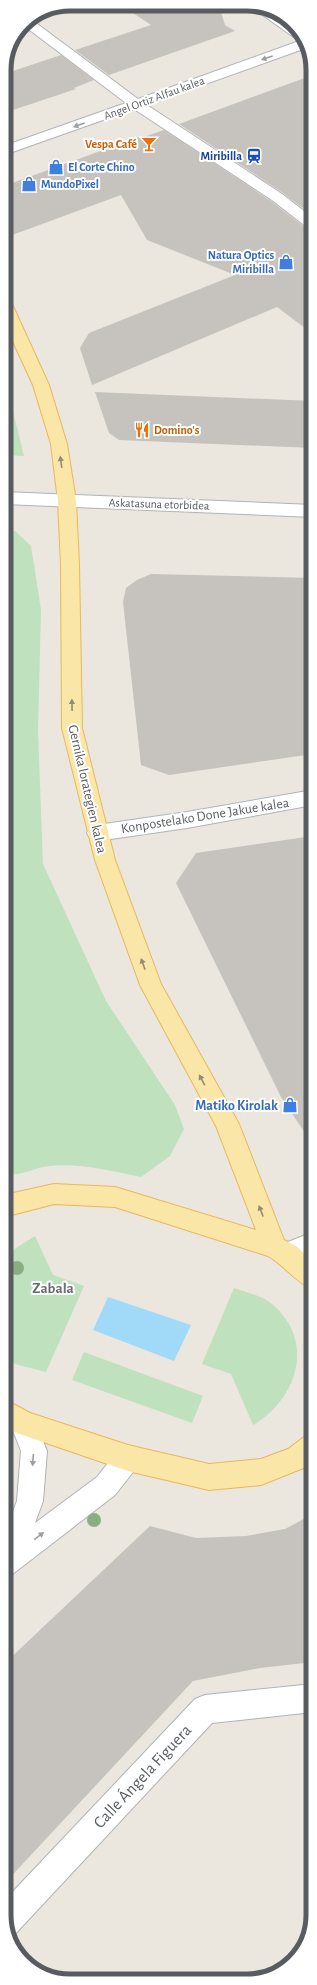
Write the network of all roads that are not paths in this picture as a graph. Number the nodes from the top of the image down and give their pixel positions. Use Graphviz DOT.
graph roads {
  1 [pos="269,15"];
  2 [pos="31,25"];
  3 [pos="285,25"];
  4 [pos="301,45"];
  5 [pos="136,104"];
  6 [pos="11,149"];
  7 [pos="306,220"];
  8 [pos="11,319"];
  9 [pos="11,498"];
  10 [pos="67,501"];
  11 [pos="306,511"];
  12 [pos="306,798"];
  13 [pos="97,833"];
  14 [pos="11,1204"];
  15 [pos="306,1244"];
  16 [pos="281,1250"];
  17 [pos="306,1272"];
  18 [pos="14,1417"];
  19 [pos="306,1451"];
  20 [pos="128,1458"];
  21 [pos="11,1548"];
  22 [pos="11,1557"];
  23 [pos="306,1699"];
  24 [pos="11,1916"];
  1 -- 3 [label="street"];
  2 -- 5 [label="street"];
  4 -- 5 [label="street, Angel Ortiz Alfau kalea, one-way"];
  5 -- 6 [label="street, Angel Ortiz Alfau kalea, one-way"];
  5 -- 7 [label="street"];
  10 -- 8 [label="main road, Gernika lorategien kalea, one-way"];
  9 -- 10 [label="street, Askatasuna etorbidea"];
  10 -- 11 [label="street, Askatasuna etorbidea"];
  13 -- 10 [label="main road, Gernika lorategien kalea, one-way"];
  12 -- 13 [label="street, Konpostelako Done Jakue kalea"];
  16 -- 13 [label="main road, Gernika lorategien kalea, one-way"];
  14 -- 16 [label="main road"];
  15 -- 16 [label="street"];
  16 -- 17 [label="main road"];
  18 -- 20 [label="main road"];
  18 -- 21 [label="street, one-way"];
  19 -- 20 [label="main road"];
  22 -- 20 [label="street, one-way"];
  23 -- 24 [label="street, Calle Ángela Figuera"];
}
